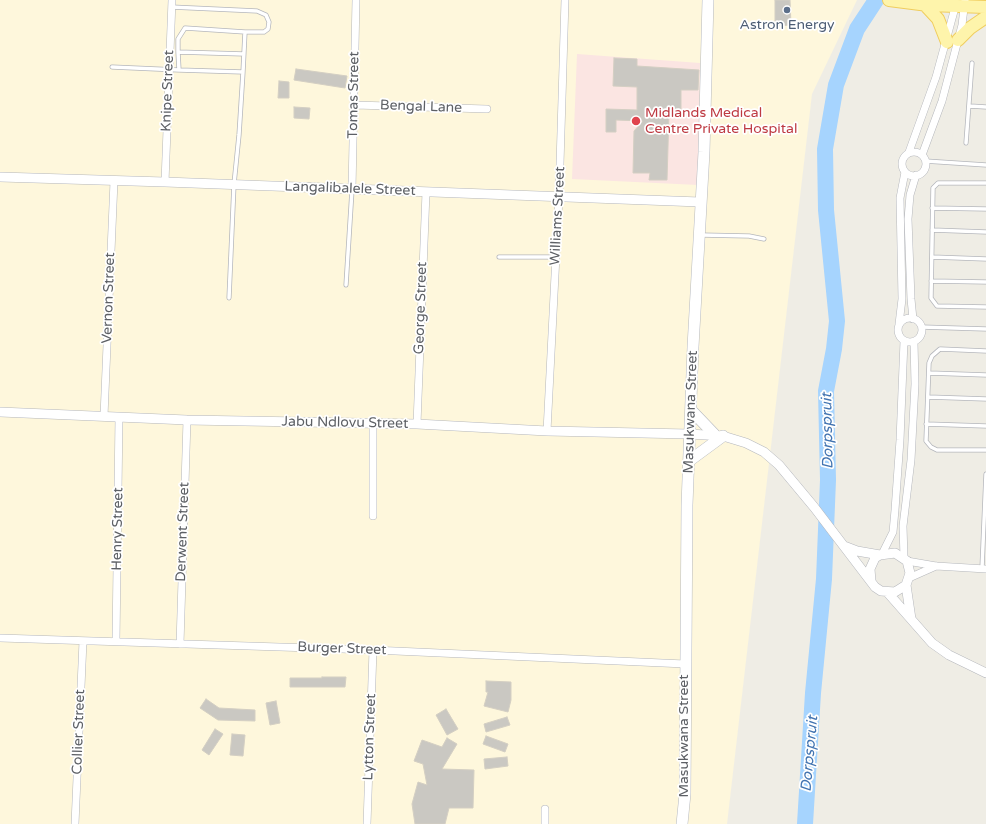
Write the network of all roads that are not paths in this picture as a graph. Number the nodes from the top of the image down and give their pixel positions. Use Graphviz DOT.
graph roads {
  1 [pos="356,0"];
  2 [pos="565,0"];
  3 [pos="708,0"];
  4 [pos="889,0"];
  5 [pos="960,3"];
  6 [pos="172,4"];
  7 [pos="925,5"];
  8 [pos="986,7"];
  9 [pos="986,17"];
  10 [pos="245,32"];
  11 [pos="953,41"];
  12 [pos="178,52"];
  13 [pos="244,54"];
  14 [pos="972,63"];
  15 [pos="112,67"];
  16 [pos="168,70"];
  17 [pos="179,70"];
  18 [pos="243,72"];
  19 [pos="355,105"];
  20 [pos="970,106"];
  21 [pos="986,107"];
  22 [pos="487,109"];
  23 [pos="966,143"];
  24 [pos="909,152"];
  25 [pos="924,158"];
  26 [pos="986,165"];
  27 [pos="905,172"];
  28 [pos="916,175"];
  29 [pos="0,178"];
  30 [pos="114,181"];
  31 [pos="165,182"];
  32 [pos="986,183"];
  33 [pos="234,184"];
  34 [pos="352,189"];
  35 [pos="426,192"];
  36 [pos="559,197"];
  37 [pos="700,202"];
  38 [pos="932,208"];
  39 [pos="986,208"];
  40 [pos="932,230"];
  41 [pos="986,232"];
  42 [pos="700,234"];
  43 [pos="764,239"];
  44 [pos="499,257"];
  45 [pos="556,257"];
  46 [pos="932,257"];
  47 [pos="986,258"];
  48 [pos="931,281"];
  49 [pos="986,282"];
  50 [pos="346,285"];
  51 [pos="229,298"];
  52 [pos="986,307"];
  53 [pos="913,319"];
  54 [pos="899,324"];
  55 [pos="921,327"];
  56 [pos="986,329"];
  57 [pos="904,341"];
  58 [pos="914,342"];
  59 [pos="986,351"];
  60 [pos="929,373"];
  61 [pos="986,375"];
  62 [pos="928,397"];
  63 [pos="986,399"];
  64 [pos="691,410"];
  65 [pos="0,412"];
  66 [pos="104,416"];
  67 [pos="119,417"];
  68 [pos="187,420"];
  69 [pos="373,424"];
  70 [pos="417,424"];
  71 [pos="926,424"];
  72 [pos="986,426"];
  73 [pos="547,431"];
  74 [pos="689,434"];
  75 [pos="718,435"];
  76 [pos="986,450"];
  77 [pos="689,461"];
  78 [pos="986,474"];
  79 [pos="373,516"];
  80 [pos="842,544"];
  81 [pos="881,554"];
  82 [pos="906,560"];
  83 [pos="936,566"];
  84 [pos="984,569"];
  85 [pos="871,581"];
  86 [pos="908,582"];
  87 [pos="888,593"];
  88 [pos="911,619"];
  89 [pos="0,638"];
  90 [pos="83,641"];
  91 [pos="116,641"];
  92 [pos="180,644"];
  93 [pos="373,650"];
  94 [pos="685,664"];
  95 [pos="986,673"];
  96 [pos="545,809"];
  97 [pos="76,824"];
  98 [pos="367,824"];
  99 [pos="545,824"];
  100 [pos="682,824"];
  1 -- 19 [label="street, Tomas Street"];
  2 -- 36 [label="street, Williams Street"];
  3 -- 37 [label="main road, Masukwana Street"];
  4 -- 7 [label="main road"];
  5 -- 7 [label="main road"];
  5 -- 8 [label="main road"];
  5 -- 11 [label="street"];
  5 -- 11 [label="street"];
  6 -- 10 [label="lane"];
  6 -- 16 [label="street, Knipe Street"];
  7 -- 11 [label="main road"];
  9 -- 11 [label="main road"];
  10 -- 12 [label="lane"];
  10 -- 13 [label="lane"];
  11 -- 24 [label="street"];
  11 -- 25 [label="street"];
  12 -- 13 [label="lane"];
  12 -- 17 [label="lane"];
  13 -- 18 [label="lane"];
  14 -- 20 [label="lane"];
  15 -- 16 [label="lane"];
  16 -- 17 [label="lane"];
  16 -- 31 [label="street, Knipe Street"];
  17 -- 18 [label="lane"];
  18 -- 33 [label="lane"];
  19 -- 22 [label="street, Bengal Lane"];
  19 -- 34 [label="street, Tomas Street"];
  20 -- 21 [label="lane"];
  20 -- 23 [label="lane"];
  24 -- 25 [label="street"];
  24 -- 27 [label="street"];
  25 -- 26 [label="lane"];
  25 -- 28 [label="street"];
  27 -- 28 [label="street"];
  27 -- 54 [label="street"];
  28 -- 53 [label="street"];
  29 -- 30 [label="street, Langalibalele Street"];
  30 -- 31 [label="street, Langalibalele Street"];
  30 -- 66 [label="street, Vernon Street"];
  31 -- 33 [label="street, Langalibalele Street"];
  32 -- 38 [label="lane"];
  33 -- 34 [label="street, Langalibalele Street"];
  33 -- 51 [label="lane"];
  34 -- 35 [label="street, Langalibalele Street"];
  34 -- 50 [label="lane"];
  35 -- 36 [label="street, Langalibalele Street"];
  35 -- 70 [label="street, George Street"];
  36 -- 37 [label="street, Langalibalele Street"];
  36 -- 45 [label="street, Williams Street"];
  37 -- 42 [label="main road, Masukwana Street"];
  38 -- 39 [label="lane"];
  38 -- 40 [label="lane"];
  40 -- 41 [label="lane"];
  40 -- 46 [label="lane"];
  42 -- 43 [label="lane"];
  42 -- 64 [label="main road, Masukwana Street"];
  44 -- 45 [label="lane"];
  45 -- 73 [label="street, Williams Street"];
  46 -- 47 [label="lane"];
  46 -- 48 [label="lane"];
  48 -- 49 [label="lane"];
  48 -- 52 [label="lane"];
  53 -- 54 [label="street"];
  53 -- 55 [label="street"];
  54 -- 57 [label="street"];
  55 -- 56 [label="lane"];
  55 -- 58 [label="street"];
  57 -- 58 [label="street"];
  57 -- 81 [label="street"];
  58 -- 82 [label="street"];
  59 -- 60 [label="lane"];
  60 -- 61 [label="lane"];
  60 -- 62 [label="lane"];
  62 -- 63 [label="lane"];
  62 -- 71 [label="lane"];
  64 -- 74 [label="main road, Masukwana Street"];
  64 -- 75 [label="main road"];
  65 -- 66 [label="street, Jabu Ndlovu Street"];
  66 -- 67 [label="street, Jabu Ndlovu Street"];
  67 -- 68 [label="street, Jabu Ndlovu Street"];
  67 -- 91 [label="street, Henry Street"];
  68 -- 69 [label="street, Jabu Ndlovu Street"];
  68 -- 92 [label="street, Derwent Street"];
  69 -- 70 [label="street, Jabu Ndlovu Street"];
  69 -- 79 [label="street"];
  70 -- 73 [label="street, Jabu Ndlovu Street"];
  71 -- 72 [label="lane"];
  71 -- 76 [label="lane"];
  73 -- 74 [label="street, Jabu Ndlovu Street"];
  74 -- 75 [label="street, Jabu Ndlovu Street"];
  74 -- 77 [label="main road, Masukwana Street"];
  75 -- 77 [label="main road"];
  75 -- 80 [label="street, Jabu Ndlovu Street"];
  77 -- 94 [label="main road, Masukwana Street"];
  78 -- 84 [label="lane"];
  80 -- 81 [label="street"];
  80 -- 85 [label="street, Jabu Ndlovu Street"];
  81 -- 82 [label="street"];
  81 -- 85 [label="street"];
  82 -- 83 [label="street"];
  82 -- 86 [label="street"];
  83 -- 84 [label="street"];
  83 -- 86 [label="street"];
  85 -- 87 [label="street"];
  86 -- 87 [label="street"];
  86 -- 88 [label="street"];
  87 -- 88 [label="street"];
  88 -- 95 [label="street"];
  89 -- 90 [label="street, Burger Street"];
  90 -- 91 [label="street, Burger Street"];
  90 -- 97 [label="street, Collier Street"];
  91 -- 92 [label="street, Burger Street"];
  92 -- 93 [label="street, Burger Street"];
  93 -- 94 [label="street, Burger Street"];
  93 -- 98 [label="street, Lytton Street"];
  94 -- 100 [label="main road, Masukwana Street"];
  96 -- 99 [label="street"];
}
